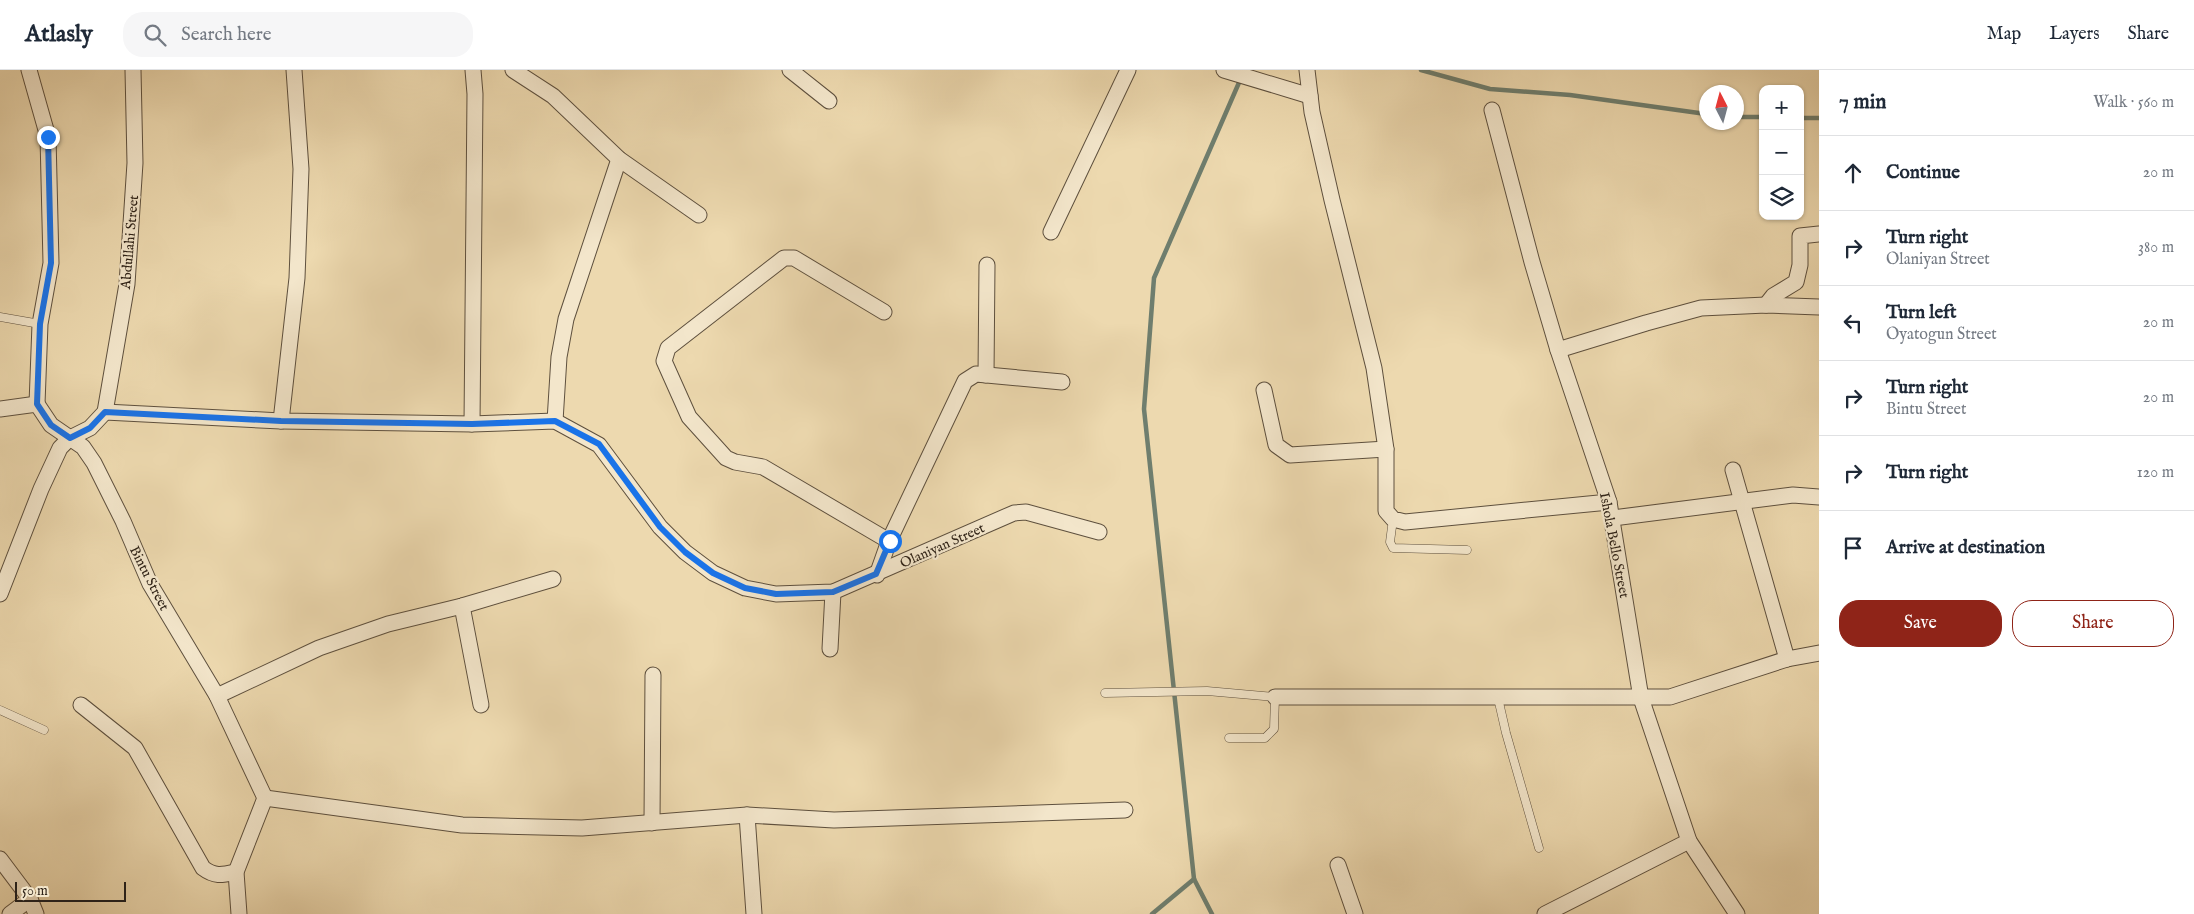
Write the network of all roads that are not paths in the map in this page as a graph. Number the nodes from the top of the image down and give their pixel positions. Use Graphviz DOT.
graph roads {
  1 [pos="29,70"];
  2 [pos="133,70"];
  3 [pos="294,70"];
  4 [pos="473,70"];
  5 [pos="513,70"];
  6 [pos="790,70"];
  7 [pos="1128,70"];
  8 [pos="1224,70"];
  9 [pos="1307,70"];
  10 [pos="1310,96"];
  11 [pos="829,101"];
  12 [pos="1492,110"];
  13 [pos="619,159"];
  14 [pos="699,215"];
  15 [pos="1051,232"];
  16 [pos="1819,234"];
  17 [pos="987,265"];
  18 [pos="1766,305"];
  19 [pos="1819,307"];
  20 [pos="884,312"];
  21 [pos="0,317"];
  22 [pos="40,324"];
  23 [pos="1558,350"];
  24 [pos="986,375"];
  25 [pos="1062,382"];
  26 [pos="1264,390"];
  27 [pos="37,404"];
  28 [pos="0,408"];
  29 [pos="105,412"];
  30 [pos="281,421"];
  31 [pos="555,421"];
  32 [pos="472,424"];
  33 [pos="70,438"];
  34 [pos="1386,449"];
  35 [pos="1733,470"];
  36 [pos="1819,496"];
  37 [pos="1609,502"];
  38 [pos="1741,502"];
  39 [pos="1612,518"];
  40 [pos="1393,520"];
  41 [pos="1099,532"];
  42 [pos="890,541"];
  43 [pos="1467,550"];
  44 [pos="876,574"];
  45 [pos="554,579"];
  46 [pos="833,592"];
  47 [pos="0,594"];
  48 [pos="462,606"];
  49 [pos="830,649"];
  50 [pos="1819,653"];
  51 [pos="1787,659"];
  52 [pos="653,675"];
  53 [pos="1105,693"];
  54 [pos="217,696"];
  55 [pos="1276,697"];
  56 [pos="1498,698"];
  57 [pos="1641,698"];
  58 [pos="81,705"];
  59 [pos="480,705"];
  60 [pos="0,710"];
  61 [pos="44,730"];
  62 [pos="1229,738"];
  63 [pos="265,798"];
  64 [pos="1125,810"];
  65 [pos="747,816"];
  66 [pos="652,823"];
  67 [pos="1689,841"];
  68 [pos="1539,848"];
  69 [pos="0,859"];
  70 [pos="1338,865"];
  71 [pos="236,872"];
  72 [pos="30,899"];
  73 [pos="10,914"];
  74 [pos="36,914"];
  75 [pos="239,914"];
  76 [pos="754,914"];
  77 [pos="1355,914"];
  78 [pos="1545,914"];
  79 [pos="1737,914"];
  1 -- 22 [label="street"];
  2 -- 29 [label="street, Abdullahi Street"];
  3 -- 30 [label="street"];
  4 -- 32 [label="street"];
  5 -- 13 [label="street"];
  6 -- 11 [label="street"];
  7 -- 15 [label="street"];
  8 -- 10 [label="street"];
  9 -- 10 [label="street"];
  10 -- 34 [label="street"];
  12 -- 23 [label="street, Ishola Bello Street"];
  13 -- 14 [label="street"];
  13 -- 31 [label="street"];
  16 -- 18 [label="street"];
  17 -- 24 [label="street"];
  18 -- 19 [label="street"];
  18 -- 23 [label="street"];
  20 -- 42 [label="street"];
  21 -- 22 [label="lane"];
  22 -- 27 [label="street"];
  23 -- 37 [label="street, Ishola Bello Street"];
  24 -- 25 [label="street"];
  24 -- 42 [label="street"];
  26 -- 34 [label="street"];
  27 -- 28 [label="street"];
  27 -- 33 [label="street, Bintu Street"];
  29 -- 30 [label="street, Olaniyan Street"];
  29 -- 33 [label="street"];
  30 -- 32 [label="street, Olaniyan Street"];
  31 -- 32 [label="street, Olaniyan Street"];
  31 -- 46 [label="street, Olaniyan Street"];
  33 -- 47 [label="street"];
  33 -- 54 [label="street, Bintu Street"];
  34 -- 40 [label="street"];
  35 -- 38 [label="street"];
  36 -- 38 [label="street"];
  37 -- 39 [label="street, Ishola Bello Street"];
  37 -- 40 [label="street"];
  38 -- 39 [label="street"];
  38 -- 51 [label="street"];
  39 -- 57 [label="street, Ishola Bello Street"];
  40 -- 43 [label="lane"];
  41 -- 44 [label="street, Olaniyan Street"];
  42 -- 44 [label="street"];
  44 -- 46 [label="street, Olaniyan Street"];
  45 -- 48 [label="street"];
  46 -- 49 [label="street"];
  48 -- 54 [label="street"];
  48 -- 59 [label="street"];
  50 -- 51 [label="street"];
  51 -- 57 [label="street"];
  52 -- 66 [label="street"];
  53 -- 55 [label="lane"];
  54 -- 63 [label="street, Bintu Street"];
  55 -- 56 [label="street"];
  55 -- 62 [label="lane"];
  56 -- 57 [label="street"];
  56 -- 68 [label="lane"];
  57 -- 67 [label="street, Ishola Bello Street"];
  58 -- 71 [label="street"];
  60 -- 61 [label="lane"];
  63 -- 66 [label="street"];
  63 -- 71 [label="street"];
  64 -- 65 [label="street"];
  65 -- 66 [label="street"];
  65 -- 76 [label="street"];
  67 -- 78 [label="street"];
  67 -- 79 [label="street, Ishola Bello Street"];
  69 -- 72 [label="street"];
  70 -- 77 [label="street"];
  71 -- 75 [label="street"];
  72 -- 73 [label="street"];
  72 -- 74 [label="street"];
}
